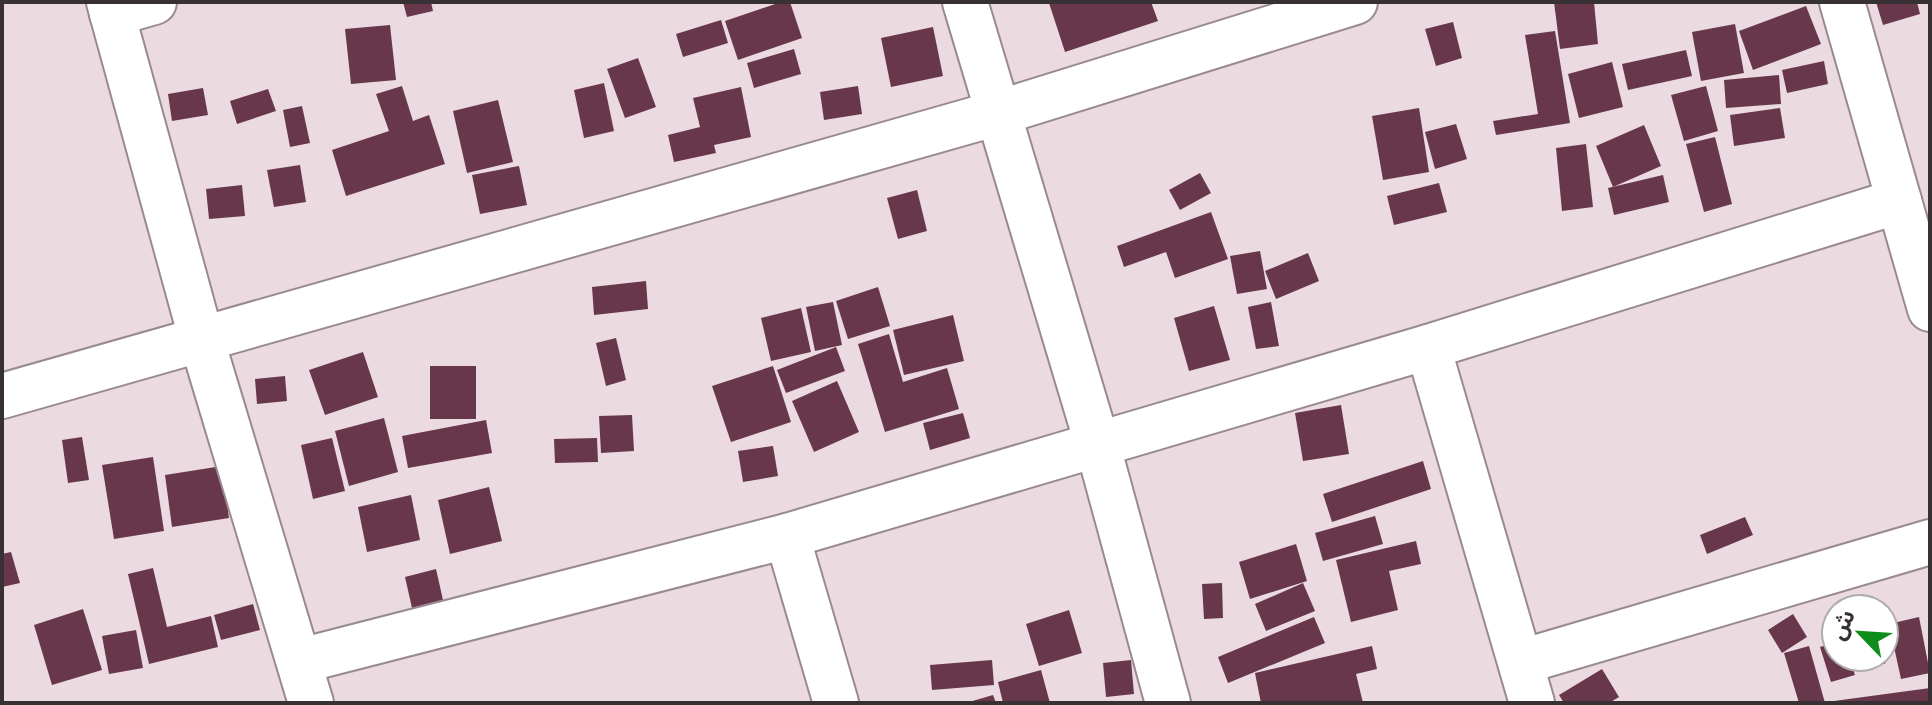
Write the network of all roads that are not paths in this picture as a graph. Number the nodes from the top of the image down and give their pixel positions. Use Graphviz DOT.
graph roads {
  1 [pos="154,2"];
  2 [pos="965,2"];
  3 [pos="1355,2"];
  4 [pos="1842,2"];
  5 [pos="110,8"];
  6 [pos="1001,112"];
  7 [pos="1899,201"];
  8 [pos="1930,309"];
  9 [pos="202,341"];
  10 [pos="1428,347"];
  11 [pos="2,396"];
  12 [pos="1097,443"];
  13 [pos="787,536"];
  14 [pos="1930,542"];
  15 [pos="300,661"];
  16 [pos="1521,662"];
  17 [pos="311,703"];
  18 [pos="836,703"];
  19 [pos="1168,703"];
  20 [pos="1532,703"];
  1 -- 5 [label="street"];
  2 -- 6 [label="street"];
  3 -- 6 [label="street"];
  4 -- 7 [label="street"];
  5 -- 9 [label="street"];
  6 -- 9 [label="street"];
  6 -- 12 [label="street"];
  7 -- 8 [label="street"];
  7 -- 10 [label="street"];
  9 -- 11 [label="street"];
  9 -- 15 [label="street"];
  10 -- 12 [label="street"];
  10 -- 16 [label="street"];
  12 -- 13 [label="street"];
  12 -- 19 [label="street"];
  13 -- 15 [label="street"];
  13 -- 18 [label="street"];
  14 -- 16 [label="street"];
  15 -- 17 [label="street"];
  16 -- 20 [label="street"];
}
